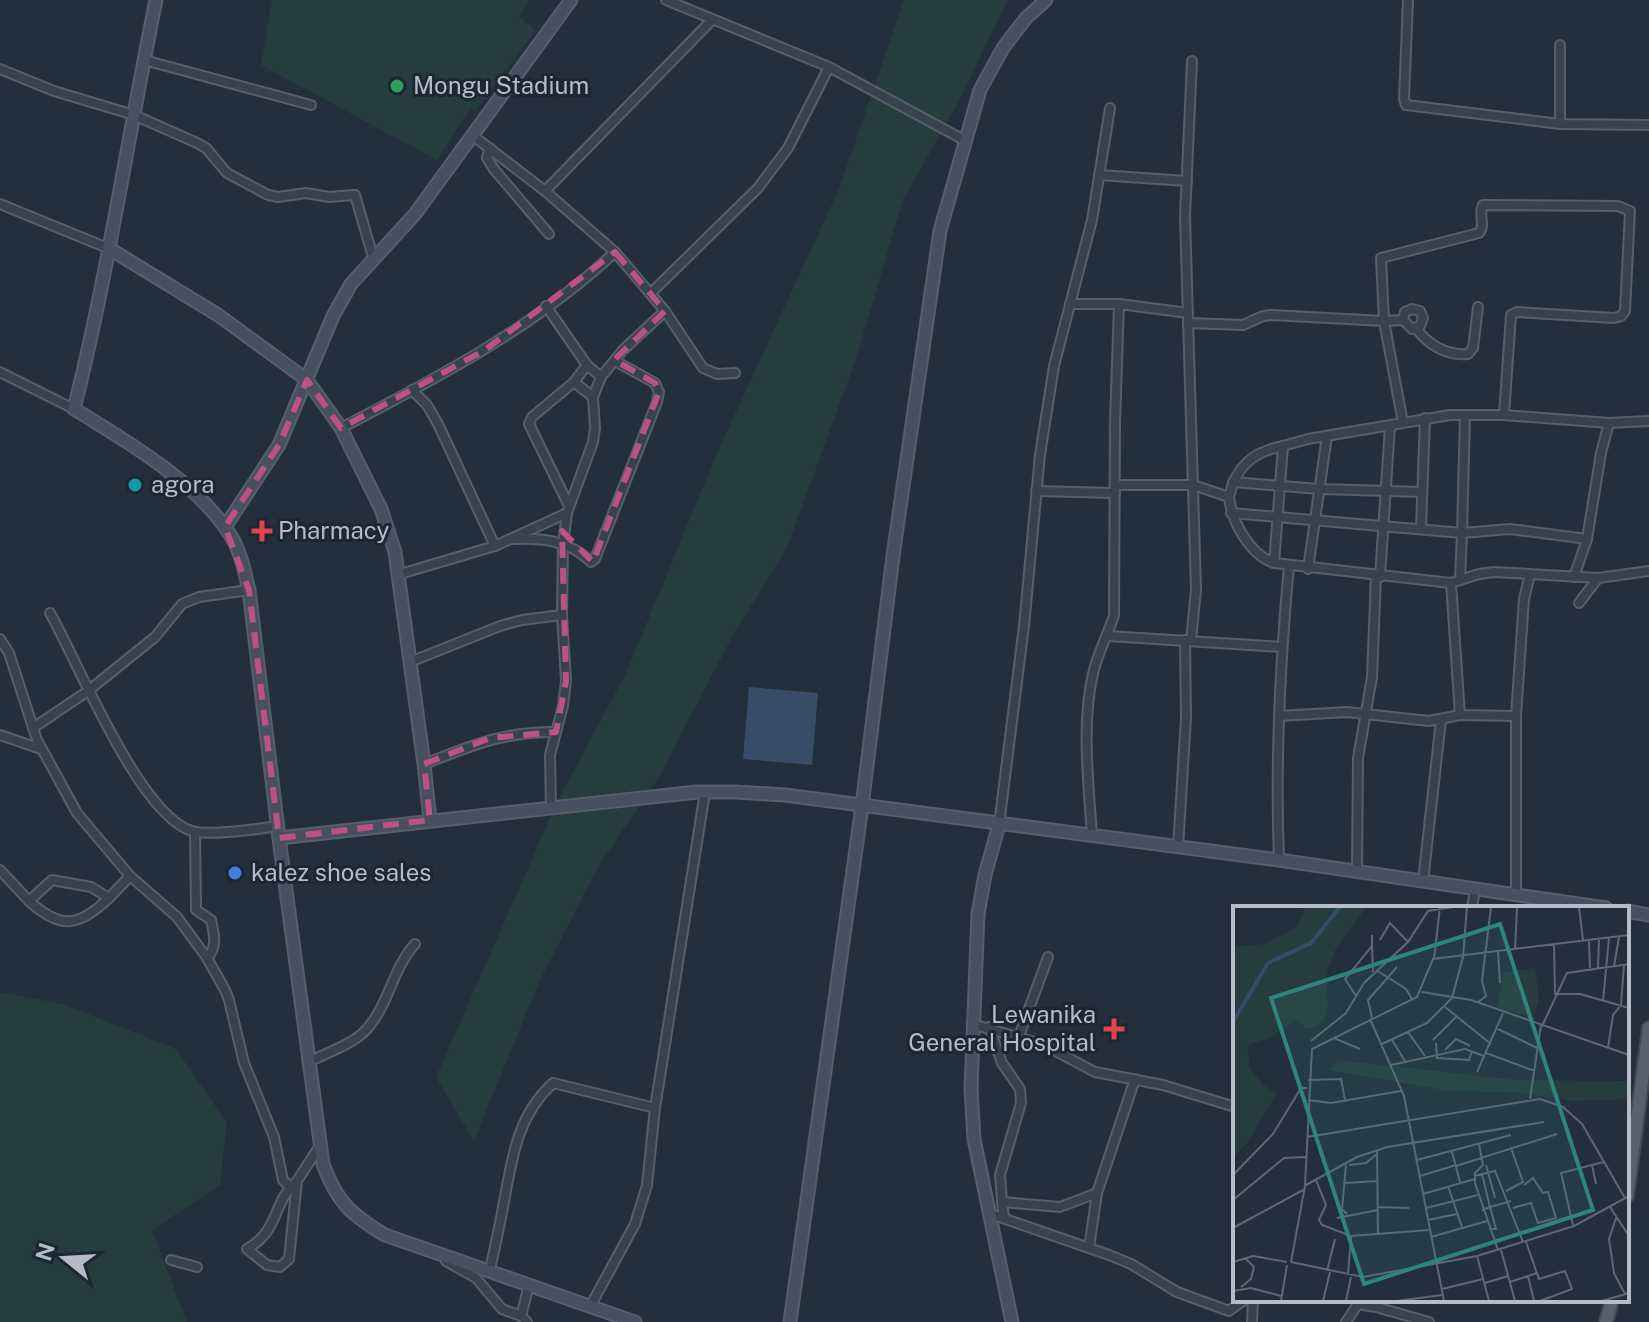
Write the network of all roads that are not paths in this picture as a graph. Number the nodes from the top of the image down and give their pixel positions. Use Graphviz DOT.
graph roads {
  1 [pos="156,0"];
  2 [pos="571,0"];
  3 [pos="666,0"];
  4 [pos="1046,0"];
  5 [pos="1408,0"];
  6 [pos="712,20"];
  7 [pos="1560,45"];
  8 [pos="144,60"];
  9 [pos="1192,61"];
  10 [pos="829,67"];
  11 [pos="0,69"];
  12 [pos="311,105"];
  13 [pos="1110,108"];
  14 [pos="134,115"];
  15 [pos="1560,124"];
  16 [pos="1649,125"];
  17 [pos="472,135"];
  18 [pos="964,140"];
  19 [pos="490,148"];
  20 [pos="1099,175"];
  21 [pos="1187,181"];
  22 [pos="545,191"];
  23 [pos="0,204"];
  24 [pos="549,234"];
  25 [pos="110,249"];
  26 [pos="615,252"];
  27 [pos="373,257"];
  28 [pos="651,293"];
  29 [pos="1070,304"];
  30 [pos="1119,304"];
  31 [pos="546,306"];
  32 [pos="1478,307"];
  33 [pos="665,311"];
  34 [pos="1188,313"];
  35 [pos="1403,320"];
  36 [pos="1384,321"];
  37 [pos="1188,323"];
  38 [pos="1416,328"];
  39 [pos="615,361"];
  40 [pos="587,365"];
  41 [pos="0,372"];
  42 [pos="735,373"];
  43 [pos="601,377"];
  44 [pos="307,380"];
  45 [pos="574,382"];
  46 [pos="412,390"];
  47 [pos="593,397"];
  48 [pos="74,409"];
  49 [pos="1465,415"];
  50 [pos="1504,415"];
  51 [pos="1425,418"];
  52 [pos="1649,421"];
  53 [pos="1403,423"];
  54 [pos="1609,423"];
  55 [pos="1390,426"];
  56 [pos="341,428"];
  57 [pos="1327,436"];
  58 [pos="1283,446"];
  59 [pos="1233,482"];
  60 [pos="1193,485"];
  61 [pos="1279,485"];
  62 [pos="1115,489"];
  63 [pos="1319,489"];
  64 [pos="1385,490"];
  65 [pos="1036,491"];
  66 [pos="1422,492"];
  67 [pos="1229,497"];
  68 [pos="568,510"];
  69 [pos="1231,513"];
  70 [pos="1277,518"];
  71 [pos="1314,521"];
  72 [pos="225,527"];
  73 [pos="1383,527"];
  74 [pos="1421,529"];
  75 [pos="1462,533"];
  76 [pos="513,539"];
  77 [pos="1587,539"];
  78 [pos="563,544"];
  79 [pos="495,546"];
  80 [pos="1274,563"];
  81 [pos="1289,566"];
  82 [pos="1308,569"];
  83 [pos="1649,571"];
  84 [pos="400,574"];
  85 [pos="1530,574"];
  86 [pos="1378,576"];
  87 [pos="1574,577"];
  88 [pos="1598,578"];
  89 [pos="1456,581"];
  90 [pos="249,590"];
  91 [pos="1579,603"];
  92 [pos="50,613"];
  93 [pos="562,615"];
  94 [pos="1108,636"];
  95 [pos="0,639"];
  96 [pos="1188,640"];
  97 [pos="1282,647"];
  98 [pos="410,662"];
  99 [pos="88,691"];
  100 [pos="1365,715"];
  101 [pos="1460,715"];
  102 [pos="1279,716"];
  103 [pos="1516,716"];
  104 [pos="1441,720"];
  105 [pos="33,728"];
  106 [pos="556,732"];
  107 [pos="0,735"];
  108 [pos="41,749"];
  109 [pos="424,764"];
  110 [pos="705,792"];
  111 [pos="862,806"];
  112 [pos="551,809"];
  113 [pos="430,820"];
  114 [pos="999,825"];
  115 [pos="195,832"];
  116 [pos="278,832"];
  117 [pos="1092,837"];
  118 [pos="1178,848"];
  119 [pos="1279,860"];
  120 [pos="0,870"];
  121 [pos="1357,872"];
  122 [pos="130,876"];
  123 [pos="1423,881"];
  124 [pos="1475,889"];
  125 [pos="1516,893"];
  126 [pos="109,898"];
  127 [pos="29,901"];
  128 [pos="1472,906"];
  129 [pos="1594,906"];
  130 [pos="1629,911"];
  131 [pos="1649,915"];
  132 [pos="415,944"];
  133 [pos="1048,957"];
  134 [pos="207,958"];
  135 [pos="972,1024"];
  136 [pos="989,1027"];
  137 [pos="1649,1028"];
  138 [pos="1019,1036"];
  139 [pos="309,1062"];
  140 [pos="1135,1079"];
  141 [pos="1233,1106"];
  142 [pos="655,1108"];
  143 [pos="319,1147"];
  144 [pos="1629,1181"];
  145 [pos="293,1184"];
  146 [pos="1097,1193"];
  147 [pos="1002,1202"];
  148 [pos="991,1214"];
  149 [pos="1004,1218"];
  150 [pos="1089,1248"];
  151 [pos="431,1251"];
  152 [pos="171,1260"];
  153 [pos="197,1267"];
  154 [pos="490,1270"];
  155 [pos="529,1285"];
  156 [pos="1241,1302"];
  157 [pos="1253,1302"];
  158 [pos="1611,1302"];
  159 [pos="1377,1304"];
  160 [pos="591,1305"];
  161 [pos="524,1319"];
  162 [pos="635,1322"];
  163 [pos="790,1322"];
  164 [pos="1012,1322"];
  165 [pos="1252,1322"];
  166 [pos="1346,1322"];
  167 [pos="1429,1322"];
  168 [pos="1606,1322"];
  1 -- 8 [label="street"];
  2 -- 17 [label="street"];
  3 -- 6 [label="street"];
  4 -- 18 [label="street"];
  5 -- 15 [label="street"];
  6 -- 10 [label="street"];
  6 -- 22 [label="street"];
  7 -- 15 [label="street"];
  8 -- 12 [label="street"];
  8 -- 14 [label="street"];
  9 -- 21 [label="street"];
  10 -- 18 [label="street"];
  10 -- 28 [label="street"];
  11 -- 14 [label="street"];
  13 -- 20 [label="street"];
  14 -- 25 [label="street"];
  14 -- 27 [label="street"];
  15 -- 16 [label="street"];
  17 -- 19 [label="street"];
  17 -- 27 [label="street"];
  18 -- 111 [label="street"];
  19 -- 22 [label="street"];
  19 -- 24 [label="street"];
  20 -- 21 [label="street"];
  20 -- 29 [label="street"];
  21 -- 34 [label="street"];
  22 -- 26 [label="street"];
  23 -- 25 [label="street"];
  25 -- 44 [label="street"];
  25 -- 48 [label="street"];
  26 -- 28 [label="street"];
  26 -- 31 [label="street"];
  27 -- 44 [label="street"];
  28 -- 33 [label="street"];
  29 -- 30 [label="street"];
  29 -- 65 [label="street"];
  30 -- 34 [label="street"];
  30 -- 62 [label="street"];
  31 -- 40 [label="street"];
  31 -- 46 [label="street"];
  32 -- 38 [label="street"];
  33 -- 39 [label="street"];
  33 -- 42 [label="street"];
  34 -- 37 [label="street"];
  35 -- 36 [label="street"];
  35 -- 38 [label="street"];
  35 -- 38 [label="street"];
  36 -- 37 [label="street"];
  36 -- 50 [label="street"];
  36 -- 53 [label="street"];
  37 -- 60 [label="street"];
  39 -- 43 [label="street"];
  39 -- 78 [label="street"];
  40 -- 43 [label="street"];
  40 -- 45 [label="street"];
  41 -- 48 [label="street"];
  43 -- 47 [label="street"];
  44 -- 56 [label="street"];
  44 -- 72 [label="street"];
  45 -- 47 [label="street"];
  45 -- 68 [label="street"];
  46 -- 56 [label="street"];
  46 -- 79 [label="street"];
  47 -- 68 [label="street"];
  48 -- 72 [label="street"];
  49 -- 50 [label="street"];
  49 -- 51 [label="street"];
  49 -- 75 [label="street"];
  50 -- 54 [label="street"];
  51 -- 53 [label="street"];
  51 -- 66 [label="street"];
  52 -- 54 [label="street"];
  53 -- 55 [label="street"];
  54 -- 77 [label="street"];
  55 -- 57 [label="street"];
  55 -- 64 [label="street"];
  56 -- 84 [label="street"];
  57 -- 58 [label="street"];
  57 -- 63 [label="street"];
  58 -- 59 [label="street"];
  58 -- 61 [label="street"];
  59 -- 61 [label="street"];
  59 -- 67 [label="street"];
  60 -- 62 [label="street"];
  60 -- 67 [label="street"];
  60 -- 96 [label="street"];
  61 -- 63 [label="street"];
  61 -- 70 [label="street"];
  62 -- 65 [label="street"];
  62 -- 94 [label="street"];
  63 -- 64 [label="street"];
  63 -- 71 [label="street"];
  64 -- 66 [label="street"];
  64 -- 73 [label="street"];
  65 -- 114 [label="street"];
  66 -- 74 [label="street"];
  67 -- 69 [label="street"];
  68 -- 76 [label="street"];
  68 -- 78 [label="street"];
  69 -- 70 [label="street"];
  69 -- 80 [label="street"];
  70 -- 71 [label="street"];
  70 -- 80 [label="street"];
  71 -- 73 [label="street"];
  71 -- 82 [label="street"];
  72 -- 90 [label="street"];
  73 -- 74 [label="street"];
  73 -- 86 [label="street"];
  74 -- 75 [label="street"];
  75 -- 77 [label="street"];
  75 -- 89 [label="street"];
  76 -- 78 [label="street"];
  76 -- 79 [label="street"];
  77 -- 87 [label="street"];
  78 -- 93 [label="street"];
  79 -- 84 [label="street"];
  80 -- 81 [label="street"];
  81 -- 82 [label="street"];
  81 -- 97 [label="street"];
  82 -- 86 [label="street"];
  83 -- 88 [label="street"];
  84 -- 98 [label="street"];
  85 -- 87 [label="street"];
  85 -- 89 [label="street"];
  85 -- 103 [label="street"];
  86 -- 89 [label="street"];
  86 -- 100 [label="street"];
  87 -- 88 [label="street"];
  88 -- 91 [label="street"];
  89 -- 101 [label="street"];
  90 -- 99 [label="street"];
  90 -- 116 [label="street"];
  92 -- 99 [label="street"];
  93 -- 98 [label="street"];
  93 -- 106 [label="street"];
  94 -- 96 [label="street"];
  94 -- 117 [label="street"];
  95 -- 105 [label="street"];
  96 -- 97 [label="street"];
  96 -- 118 [label="street"];
  97 -- 102 [label="street"];
  98 -- 109 [label="street"];
  99 -- 105 [label="street"];
  99 -- 115 [label="street"];
  100 -- 102 [label="street"];
  100 -- 104 [label="street"];
  100 -- 121 [label="street"];
  101 -- 103 [label="street"];
  101 -- 104 [label="street"];
  102 -- 119 [label="street"];
  103 -- 125 [label="street"];
  104 -- 123 [label="street"];
  105 -- 108 [label="street"];
  106 -- 109 [label="street"];
  106 -- 112 [label="street"];
  107 -- 108 [label="street"];
  108 -- 122 [label="street"];
  109 -- 113 [label="street"];
  110 -- 111 [label="street"];
  110 -- 112 [label="street"];
  110 -- 142 [label="street"];
  111 -- 114 [label="street"];
  111 -- 163 [label="street"];
  112 -- 113 [label="street"];
  113 -- 116 [label="street"];
  114 -- 117 [label="street"];
  114 -- 135 [label="street"];
  115 -- 116 [label="street"];
  115 -- 134 [label="street"];
  116 -- 139 [label="street"];
  117 -- 118 [label="street"];
  118 -- 119 [label="street"];
  119 -- 121 [label="street"];
  120 -- 127 [label="street"];
  121 -- 123 [label="street"];
  122 -- 126 [label="street"];
  122 -- 134 [label="street"];
  123 -- 124 [label="street"];
  124 -- 125 [label="street"];
  124 -- 128 [label="street"];
  125 -- 129 [label="street"];
  126 -- 127 [label="street"];
  126 -- 127 [label="street"];
  130 -- 131 [label="street"];
  132 -- 139 [label="street"];
  133 -- 138 [label="street"];
  134 -- 145 [label="street"];
  135 -- 136 [label="street"];
  135 -- 148 [label="street"];
  136 -- 138 [label="street"];
  136 -- 147 [label="street"];
  137 -- 144 [label="main road"];
  138 -- 140 [label="street"];
  139 -- 143 [label="street"];
  140 -- 141 [label="street"];
  140 -- 146 [label="street"];
  142 -- 154 [label="street"];
  142 -- 160 [label="street"];
  143 -- 145 [label="street"];
  143 -- 151 [label="street"];
  145 -- 145 [label="street"];
  146 -- 147 [label="street"];
  146 -- 150 [label="street"];
  147 -- 149 [label="street"];
  148 -- 149 [label="street"];
  148 -- 164 [label="street"];
  149 -- 150 [label="street"];
  150 -- 156 [label="street"];
  151 -- 154 [label="street"];
  151 -- 161 [label="street"];
  152 -- 153 [label="street"];
  154 -- 155 [label="street"];
  155 -- 160 [label="street"];
  155 -- 161 [label="street"];
  157 -- 165 [label="street"];
  158 -- 168 [label="main road"];
  159 -- 166 [label="street"];
  159 -- 167 [label="street"];
  160 -- 162 [label="street"];
}
